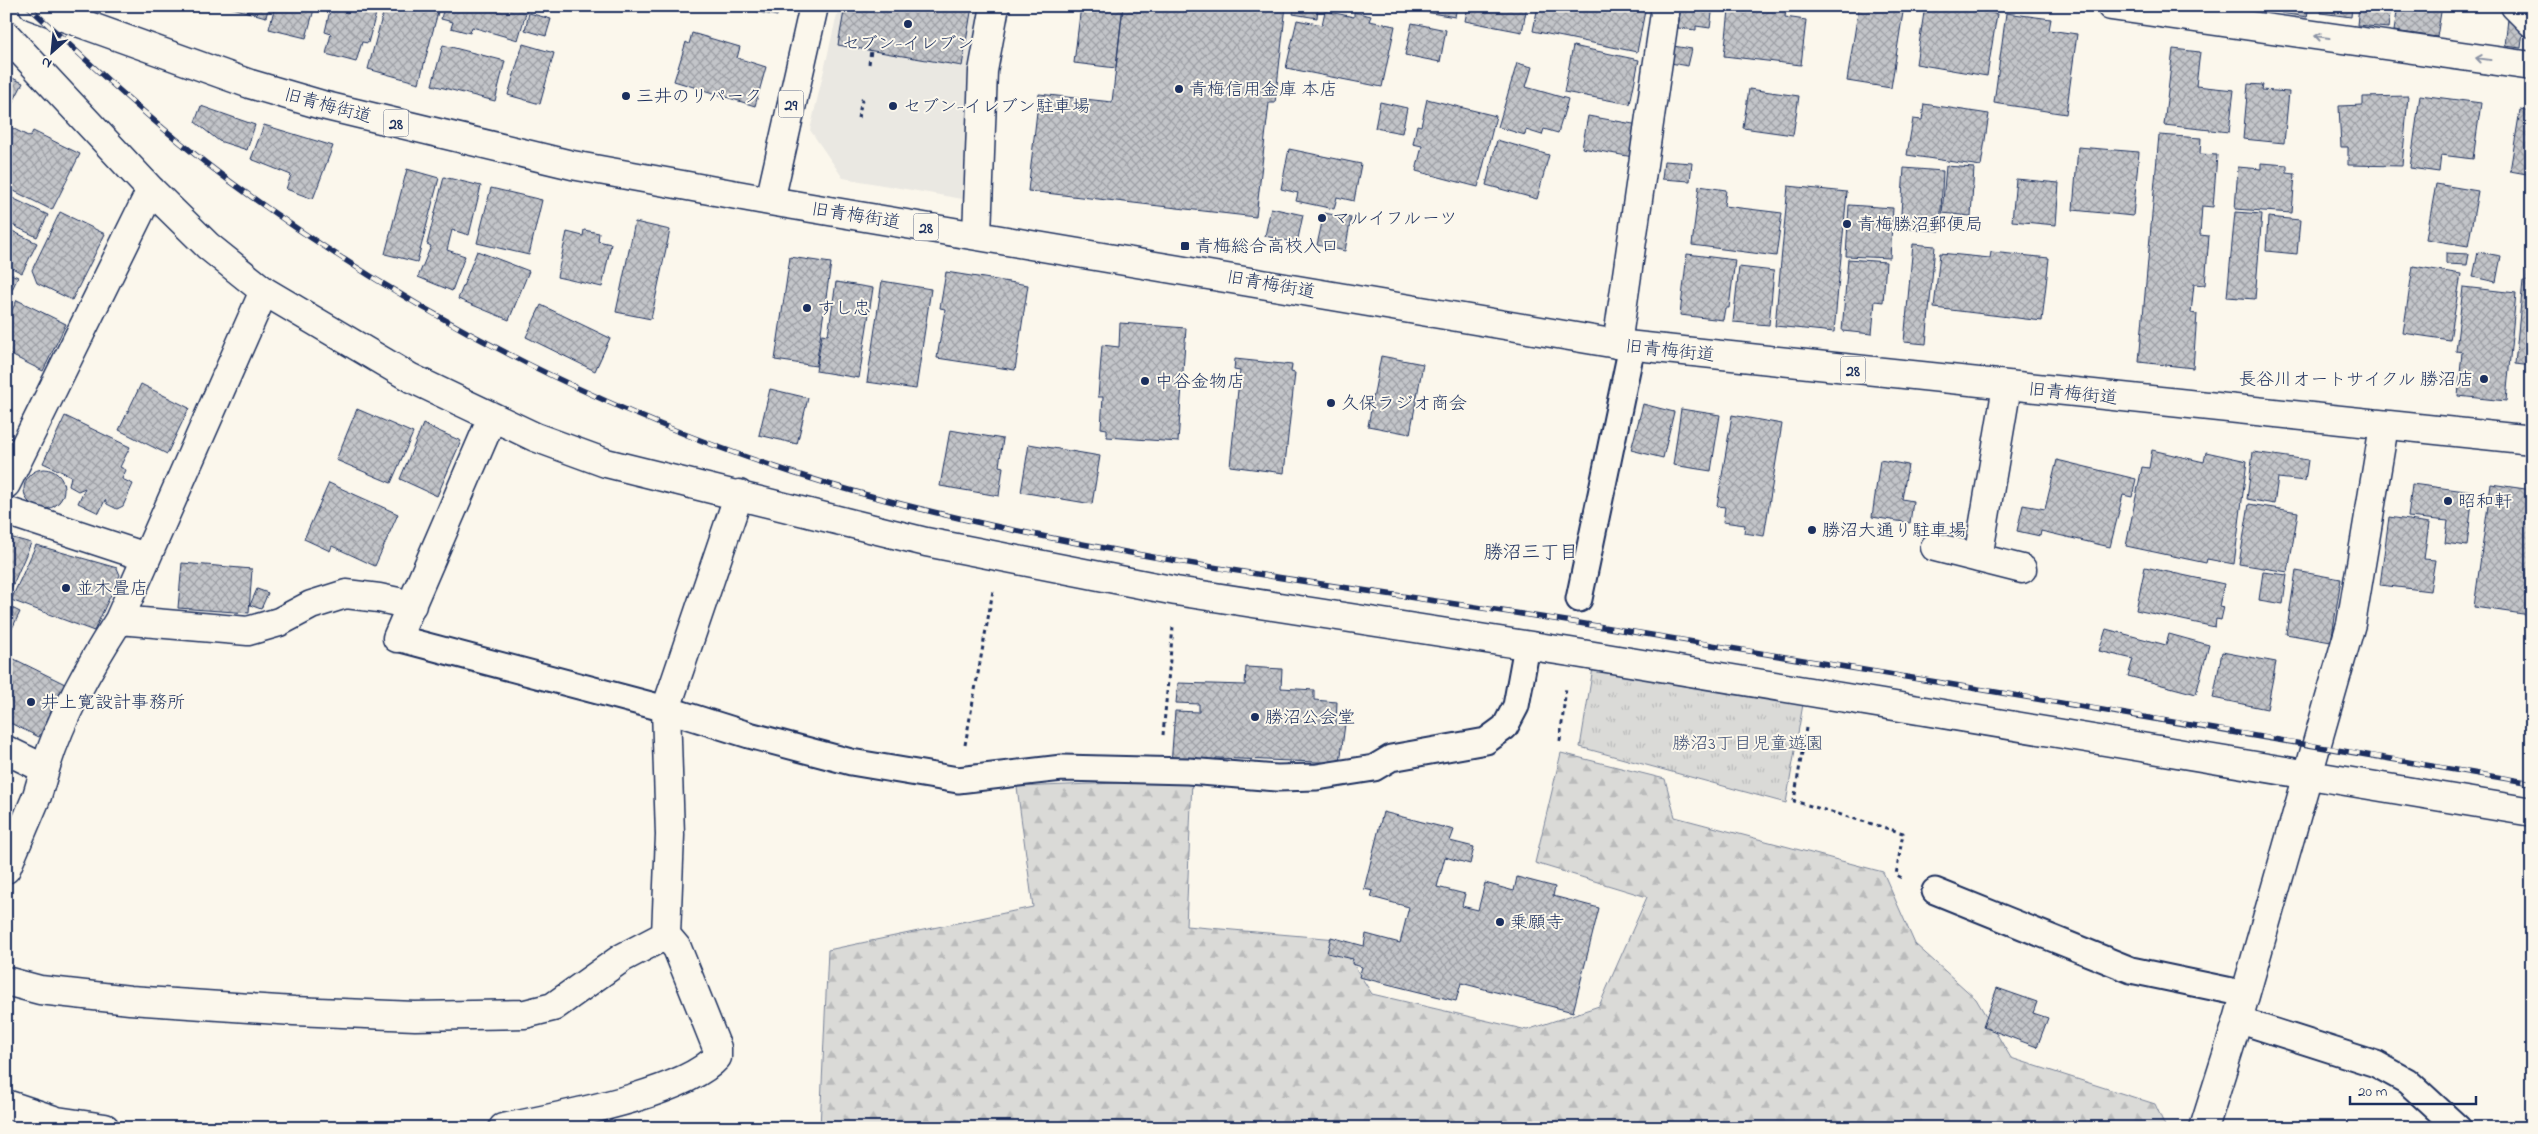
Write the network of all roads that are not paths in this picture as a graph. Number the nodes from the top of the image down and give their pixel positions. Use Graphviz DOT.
graph roads {
  1 [pos="33,6"];
  2 [pos="814,6"];
  3 [pos="995,6"];
  4 [pos="1666,6"];
  5 [pos="2112,6"];
  6 [pos="2516,6"];
  7 [pos="2532,23"];
  8 [pos="6,35"];
  9 [pos="2532,66"];
  10 [pos="152,190"];
  11 [pos="770,201"];
  12 [pos="977,235"];
  13 [pos="264,291"];
  14 [pos="1625,345"];
  15 [pos="2006,386"];
  16 [pos="492,418"];
  17 [pos="2384,426"];
  18 [pos="2532,440"];
  19 [pos="6,484"];
  20 [pos="739,494"];
  21 [pos="6,511"];
  22 [pos="1935,546"];
  23 [pos="146,557"];
  24 [pos="1978,558"];
  25 [pos="2022,568"];
  26 [pos="1579,600"];
  27 [pos="412,605"];
  28 [pos="118,620"];
  29 [pos="397,638"];
  30 [pos="1527,646"];
  31 [pos="666,709"];
  32 [pos="6,750"];
  33 [pos="45,769"];
  34 [pos="2310,776"];
  35 [pos="2532,812"];
  36 [pos="6,868"];
  37 [pos="1935,891"];
  38 [pos="666,936"];
  39 [pos="6,981"];
  40 [pos="2246,994"];
  41 [pos="2238,1020"];
  42 [pos="6,1104"];
  43 [pos="105,1128"];
  44 [pos="503,1128"];
  45 [pos="2204,1128"];
  46 [pos="2458,1128"];
  1 -- 11 [label="street, 旧青梅街道 / 28"];
  2 -- 11 [label="street, 29"];
  3 -- 12 [label="street"];
  4 -- 14 [label="street"];
  9 -- 5 [label="street, one-way"];
  6 -- 7 [label="street"];
  8 -- 10 [label="street"];
  10 -- 13 [label="street"];
  10 -- 19 [label="street"];
  11 -- 12 [label="street, 旧青梅街道 / 28"];
  12 -- 14 [label="street, 旧青梅街道 / 28"];
  13 -- 16 [label="street"];
  13 -- 23 [label="street"];
  14 -- 15 [label="street, 旧青梅街道 / 28"];
  14 -- 26 [label="lane"];
  15 -- 17 [label="street, 旧青梅街道 / 28"];
  15 -- 24 [label="street"];
  16 -- 20 [label="street"];
  16 -- 27 [label="street"];
  17 -- 18 [label="street, 旧青梅街道 / 28"];
  17 -- 34 [label="street"];
  20 -- 30 [label="street"];
  20 -- 31 [label="street"];
  21 -- 23 [label="street"];
  22 -- 24 [label="street"];
  23 -- 28 [label="street"];
  24 -- 25 [label="street"];
  27 -- 28 [label="street"];
  27 -- 29 [label="street"];
  28 -- 33 [label="street"];
  29 -- 31 [label="lane"];
  30 -- 31 [label="lane"];
  30 -- 34 [label="street"];
  31 -- 38 [label="street"];
  32 -- 33 [label="street"];
  33 -- 36 [label="street"];
  34 -- 35 [label="street"];
  34 -- 40 [label="street"];
  37 -- 40 [label="lane"];
  38 -- 39 [label="street"];
  38 -- 44 [label="street"];
  40 -- 41 [label="street"];
  41 -- 45 [label="street"];
  41 -- 46 [label="lane"];
  42 -- 43 [label="street"];
}
